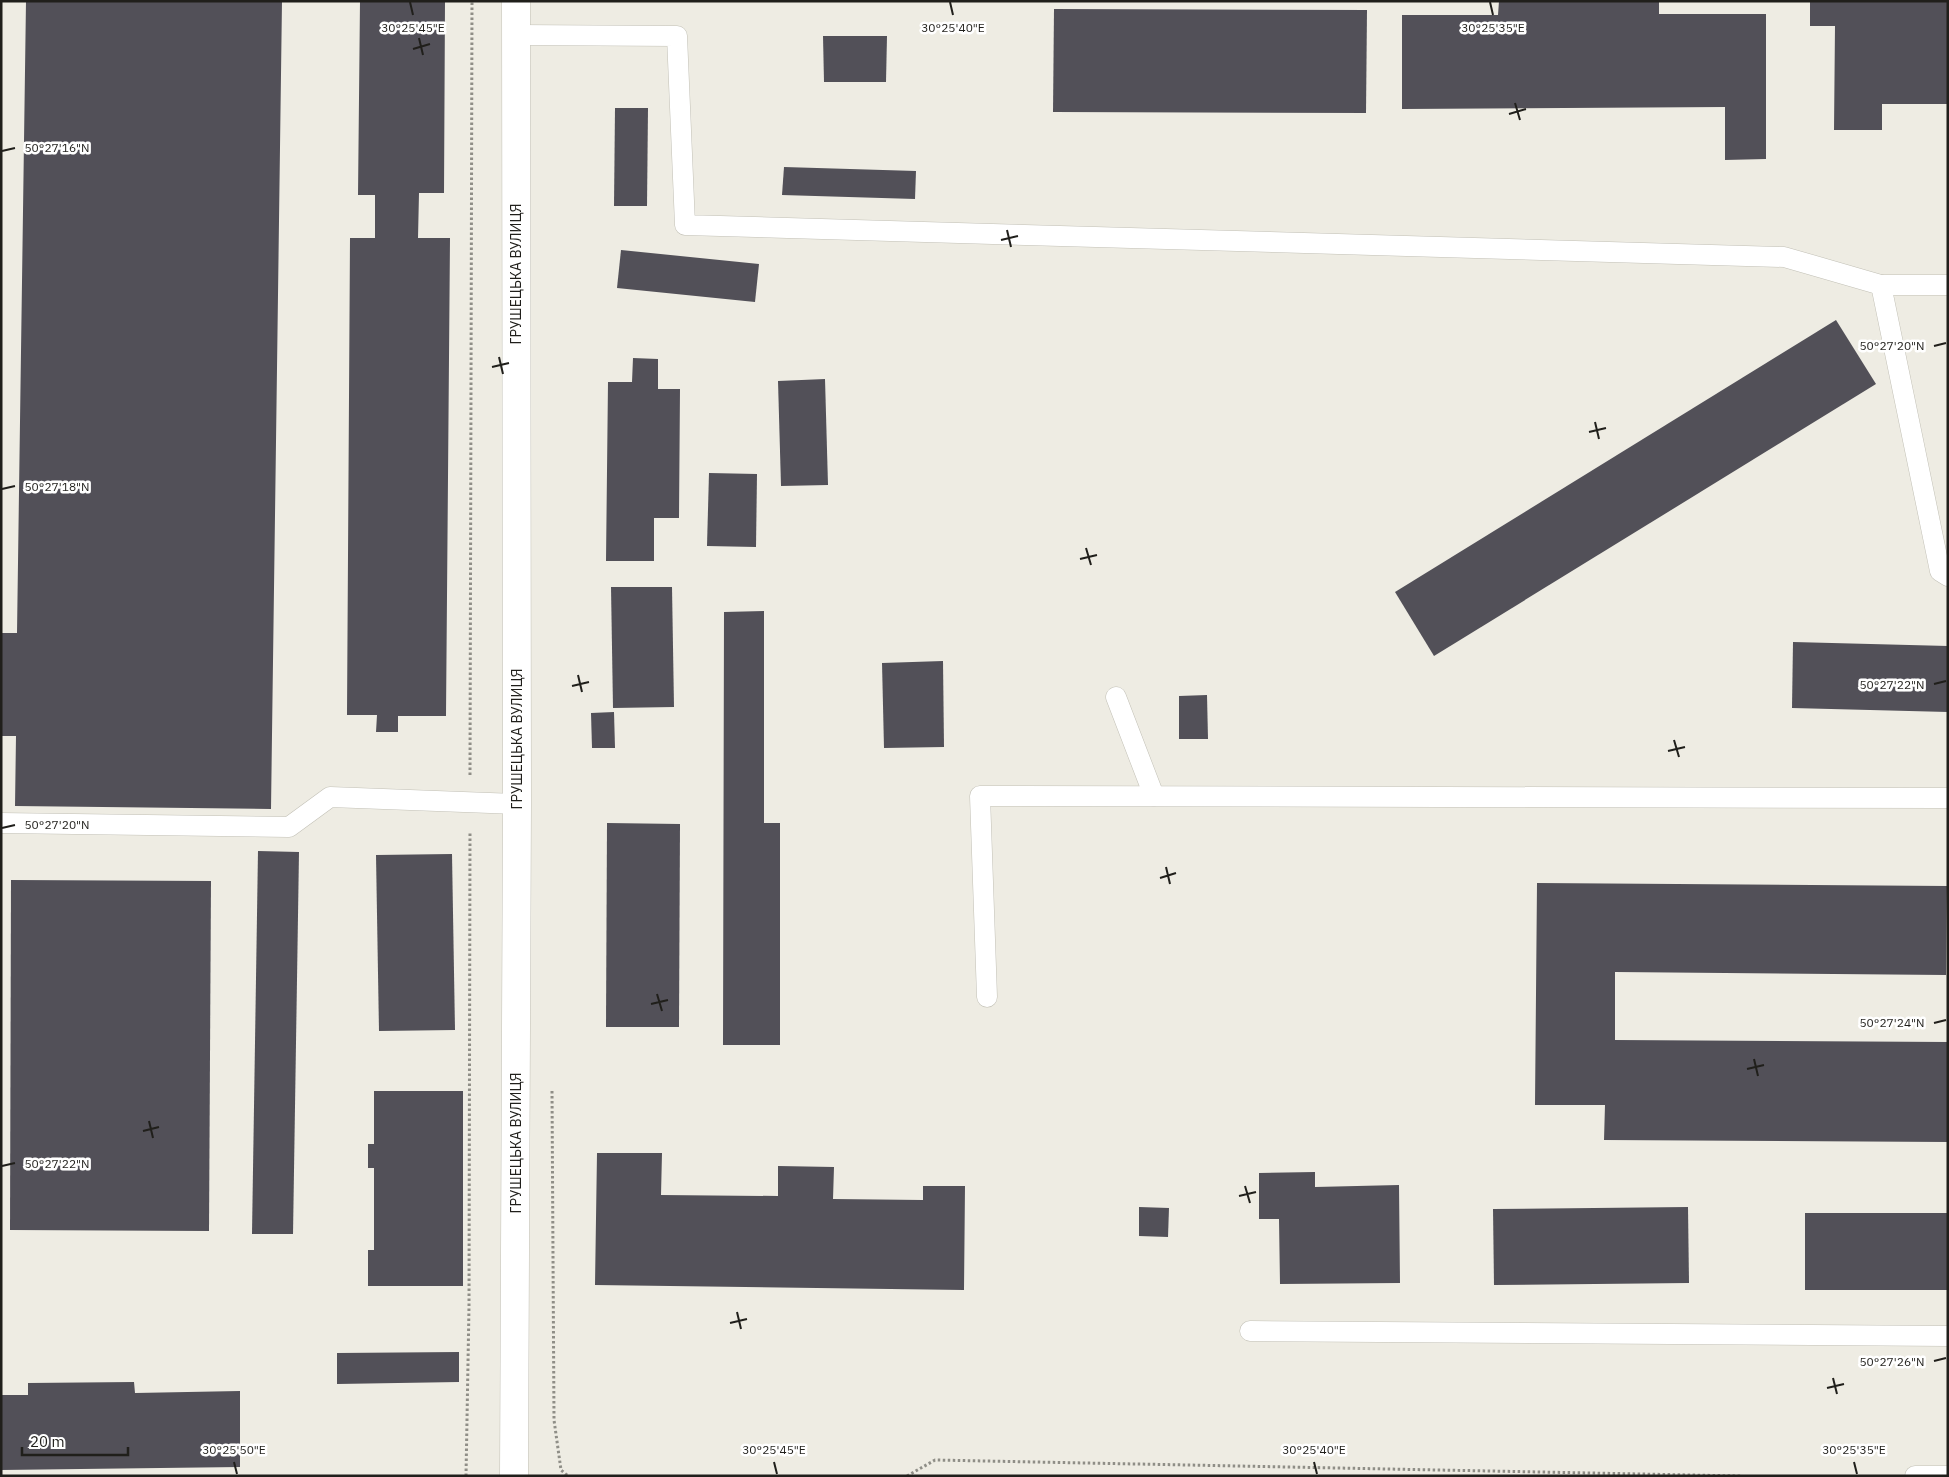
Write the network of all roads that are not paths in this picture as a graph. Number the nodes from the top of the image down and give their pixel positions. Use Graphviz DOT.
graph roads {
  1 [pos="516,1"];
  2 [pos="516,35"];
  3 [pos="1881,285"];
  4 [pos="1948,285"];
  5 [pos="1948,576"];
  6 [pos="1116,696"];
  7 [pos="1154,796"];
  8 [pos="1948,798"];
  9 [pos="518,804"];
  10 [pos="1,823"];
  11 [pos="987,997"];
  12 [pos="1250,1332"];
  13 [pos="1948,1336"];
  14 [pos="514,1476"];
  15 [pos="1915,1476"];
  16 [pos="1948,1476"];
  1 -- 2 [label="street, ГРУШЕЦЬКА ВУЛИЦЯ"];
  2 -- 3 [label="lane"];
  2 -- 9 [label="street, ГРУШЕЦЬКА ВУЛИЦЯ"];
  3 -- 4 [label="lane"];
  3 -- 5 [label="lane"];
  6 -- 7 [label="lane"];
  7 -- 8 [label="lane"];
  7 -- 11 [label="lane"];
  9 -- 10 [label="lane"];
  9 -- 14 [label="street, ГРУШЕЦЬКА ВУЛИЦЯ"];
  12 -- 13 [label="lane"];
  15 -- 16 [label="lane"];
}
